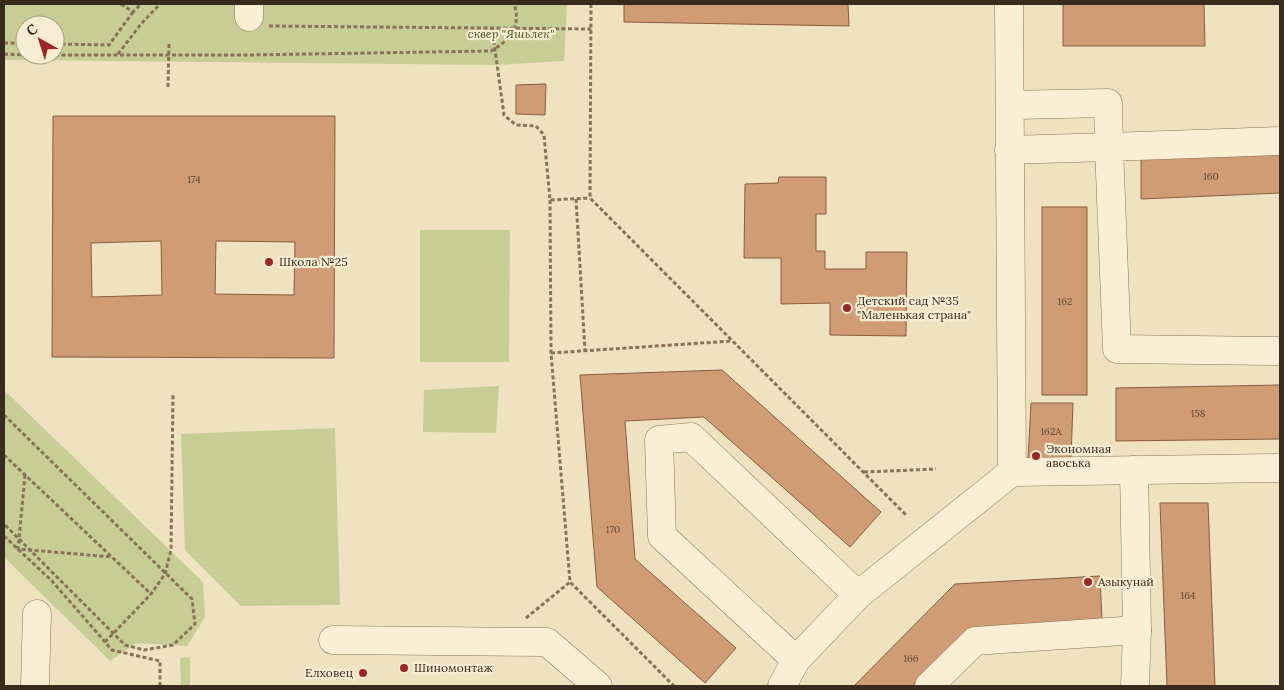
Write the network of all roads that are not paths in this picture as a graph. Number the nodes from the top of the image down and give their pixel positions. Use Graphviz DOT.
graph roads {
  1 [pos="1010,4"];
  2 [pos="1010,105"];
  3 [pos="1280,141"];
  4 [pos="1109,147"];
  5 [pos="1009,150"];
  6 [pos="1280,351"];
  7 [pos="1280,468"];
  8 [pos="1134,470"];
  9 [pos="1012,472"];
  10 [pos="858,595"];
  11 [pos="37,614"];
  12 [pos="1137,630"];
  13 [pos="333,640"];
  14 [pos="796,660"];
  15 [pos="35,686"];
  16 [pos="598,686"];
  17 [pos="782,686"];
  18 [pos="928,686"];
  19 [pos="1135,686"];
  1 -- 2 [label="street"];
  2 -- 4 [label="street"];
  2 -- 5 [label="street"];
  3 -- 4 [label="street"];
  4 -- 5 [label="street"];
  4 -- 6 [label="street"];
  5 -- 9 [label="street"];
  7 -- 8 [label="street"];
  8 -- 9 [label="street"];
  8 -- 12 [label="street"];
  9 -- 10 [label="street"];
  10 -- 14 [label="street"];
  10 -- 14 [label="street"];
  11 -- 15 [label="street"];
  12 -- 18 [label="street"];
  12 -- 19 [label="street"];
  13 -- 16 [label="street"];
  14 -- 17 [label="street"];
}
